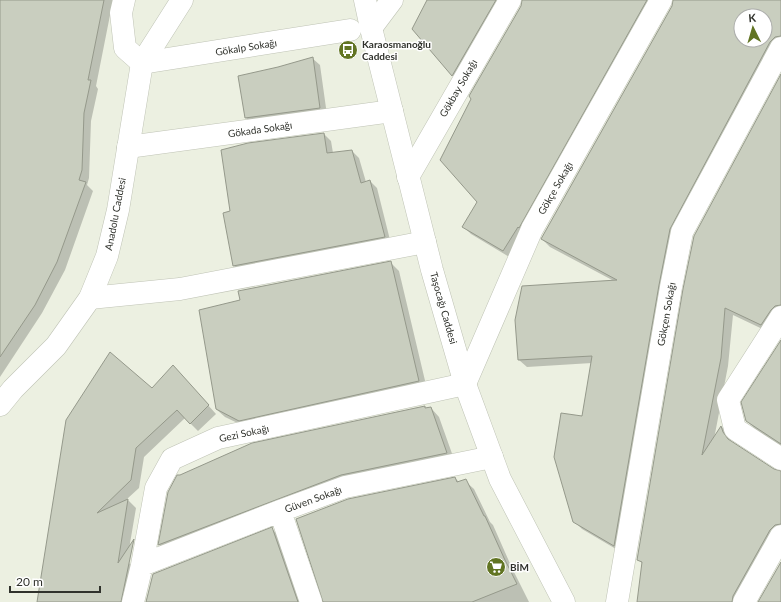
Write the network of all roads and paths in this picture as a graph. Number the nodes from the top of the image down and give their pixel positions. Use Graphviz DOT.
graph roads {
  1 [pos="124,0"];
  2 [pos="182,0"];
  3 [pos="365,0"];
  4 [pos="392,0"];
  5 [pos="510,0"];
  6 [pos="661,0"];
  7 [pos="360,29"];
  8 [pos="781,48"];
  9 [pos="142,63"];
  10 [pos="392,111"];
  11 [pos="128,147"];
  12 [pos="408,176"];
  13 [pos="425,242"];
  14 [pos="90,298"];
  15 [pos="781,317"];
  16 [pos="465,384"];
  17 [pos="0,405"];
  18 [pos="492,457"];
  19 [pos="781,459"];
  20 [pos="280,511"];
  21 [pos="781,536"];
  22 [pos="142,565"];
  23 [pos="133,602"];
  24 [pos="311,602"];
  25 [pos="564,602"];
  26 [pos="617,602"];
  27 [pos="744,602"];
  1 -- 9 [label="street"];
  2 -- 9 [label="street, Anadolu Caddesi"];
  3 -- 7 [label="street, Taşocağı Caddesi"];
  4 -- 7 [label="street"];
  5 -- 12 [label="street, Gökbay Sokağı"];
  6 -- 16 [label="street, Gökçe Sokağı"];
  7 -- 9 [label="street, Gökalp Sokağı"];
  7 -- 10 [label="street, Taşocağı Caddesi"];
  8 -- 26 [label="street, Gökçen Sokağı"];
  9 -- 11 [label="street, Anadolu Caddesi"];
  10 -- 11 [label="street, Gökada Sokağı"];
  10 -- 12 [label="street, Taşocağı Caddesi"];
  11 -- 14 [label="street, Anadolu Caddesi"];
  12 -- 13 [label="street, Taşocağı Caddesi"];
  13 -- 14 [label="street"];
  13 -- 16 [label="street, Taşocağı Caddesi"];
  14 -- 17 [label="street, Anadolu Caddesi"];
  15 -- 19 [label="street"];
  16 -- 18 [label="street, Taşocağı Caddesi"];
  16 -- 22 [label="street, Gezi Sokağı"];
  18 -- 20 [label="street, Güven Sokağı"];
  18 -- 25 [label="street, Taşocağı Caddesi"];
  20 -- 22 [label="street, Güven Sokağı"];
  20 -- 24 [label="street"];
  21 -- 27 [label="street"];
  22 -- 23 [label="street, Gezi Sokağı"];
}
